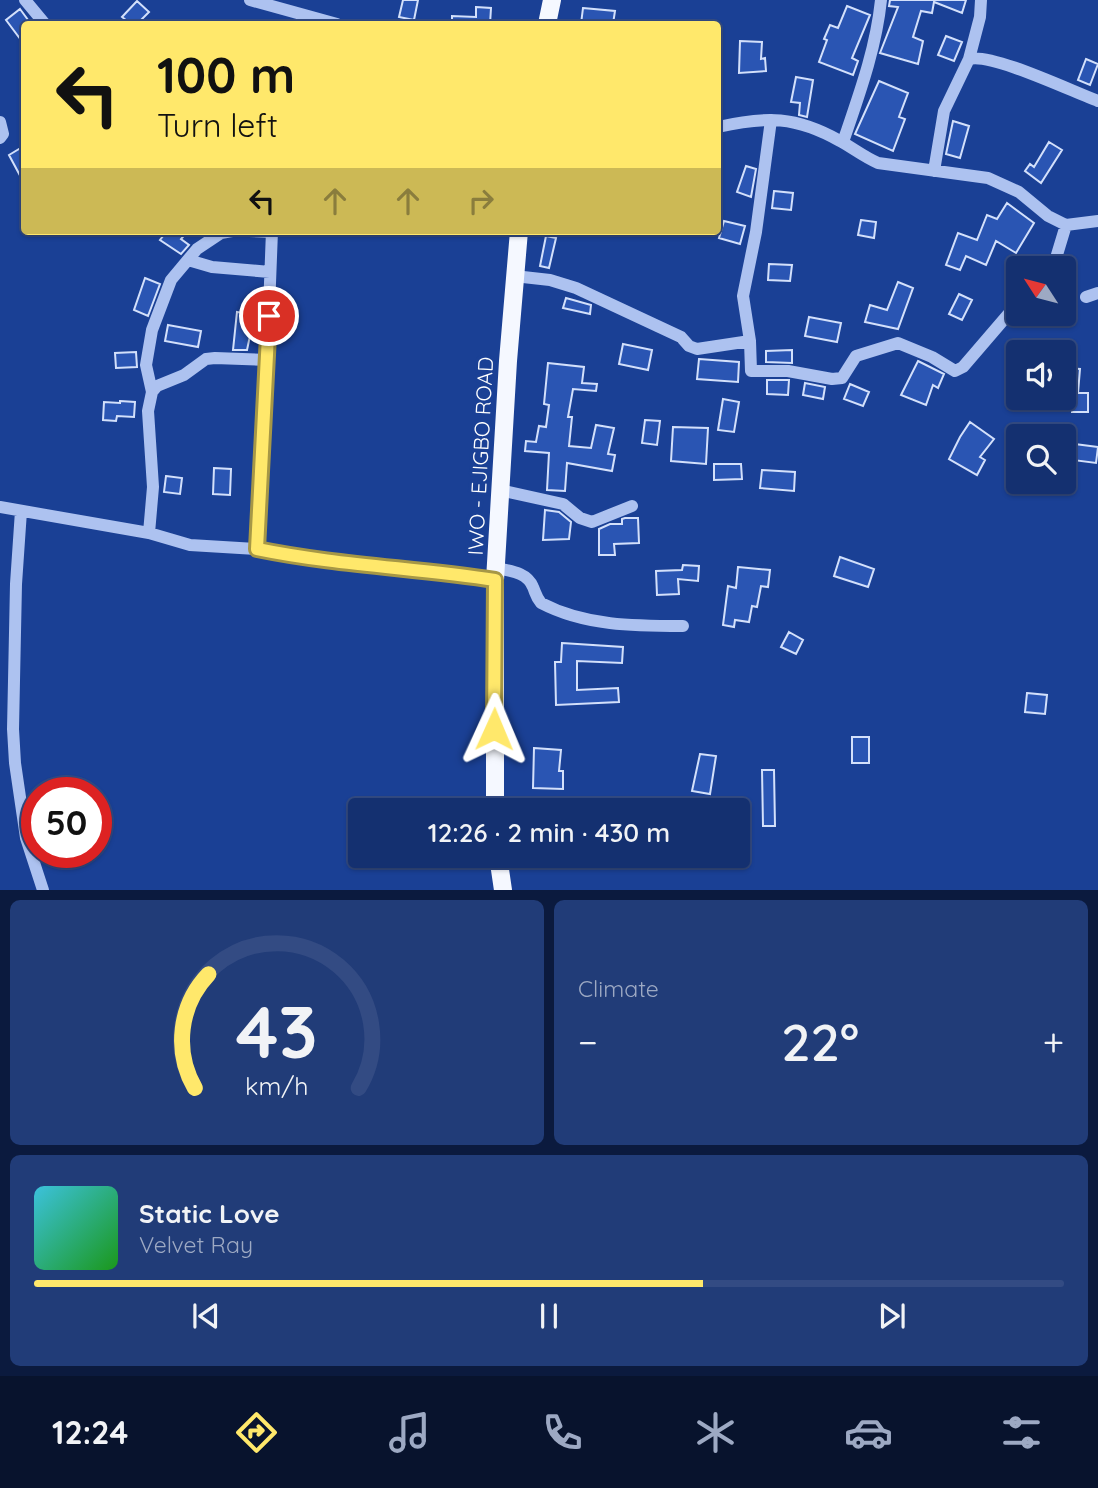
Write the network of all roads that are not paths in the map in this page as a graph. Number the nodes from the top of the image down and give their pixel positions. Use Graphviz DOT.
graph roads {
  1 [pos="25,0"];
  2 [pos="250,0"];
  3 [pos="552,0"];
  4 [pos="881,0"];
  5 [pos="981,0"];
  6 [pos="42,21"];
  7 [pos="326,21"];
  8 [pos="548,21"];
  9 [pos="969,59"];
  10 [pos="1098,101"];
  11 [pos="771,120"];
  12 [pos="0,122"];
  13 [pos="721,126"];
  14 [pos="0,138"];
  15 [pos="843,142"];
  16 [pos="934,171"];
  17 [pos="1098,221"];
  18 [pos="1066,225"];
  19 [pos="218,235"];
  20 [pos="272,235"];
  21 [pos="519,235"];
  22 [pos="1057,256"];
  23 [pos="188,260"];
  24 [pos="270,272"];
  25 [pos="514,276"];
  26 [pos="1006,317"];
  27 [pos="750,341"];
  28 [pos="268,360"];
  29 [pos="152,392"];
  30 [pos="500,490"];
  31 [pos="632,506"];
  32 [pos="0,507"];
  33 [pos="21,511"];
  34 [pos="149,533"];
  35 [pos="257,549"];
  36 [pos="496,574"];
  37 [pos="683,626"];
  38 [pos="0,762"];
  39 [pos="15,763"];
  40 [pos="495,798"];
  41 [pos="500,868"];
  42 [pos="43,890"];
  43 [pos="503,890"];
  1 -- 6 [label="street"];
  2 -- 7 [label="street"];
  3 -- 8 [label="main road"];
  4 -- 15 [label="street"];
  5 -- 9 [label="street"];
  9 -- 10 [label="street"];
  9 -- 16 [label="street"];
  11 -- 13 [label="street"];
  11 -- 15 [label="street"];
  11 -- 27 [label="street"];
  12 -- 14 [label="street"];
  15 -- 16 [label="street"];
  16 -- 18 [label="street"];
  17 -- 18 [label="street"];
  18 -- 22 [label="street"];
  19 -- 23 [label="street"];
  20 -- 24 [label="street"];
  21 -- 25 [label="main road, IWO - EJIGBO ROAD"];
  23 -- 24 [label="street"];
  23 -- 29 [label="street"];
  24 -- 28 [label="street"];
  25 -- 27 [label="street"];
  25 -- 30 [label="main road, IWO - EJIGBO ROAD"];
  26 -- 27 [label="street"];
  28 -- 29 [label="street"];
  28 -- 35 [label="street"];
  29 -- 34 [label="street"];
  30 -- 31 [label="street"];
  30 -- 36 [label="main road, IWO - EJIGBO ROAD"];
  32 -- 33 [label="street"];
  33 -- 34 [label="street"];
  33 -- 39 [label="street"];
  34 -- 35 [label="street"];
  35 -- 36 [label="street"];
  36 -- 37 [label="street"];
  36 -- 40 [label="main road, IWO - EJIGBO ROAD"];
  38 -- 39 [label="street"];
  39 -- 42 [label="street"];
  41 -- 43 [label="main road"];
}
